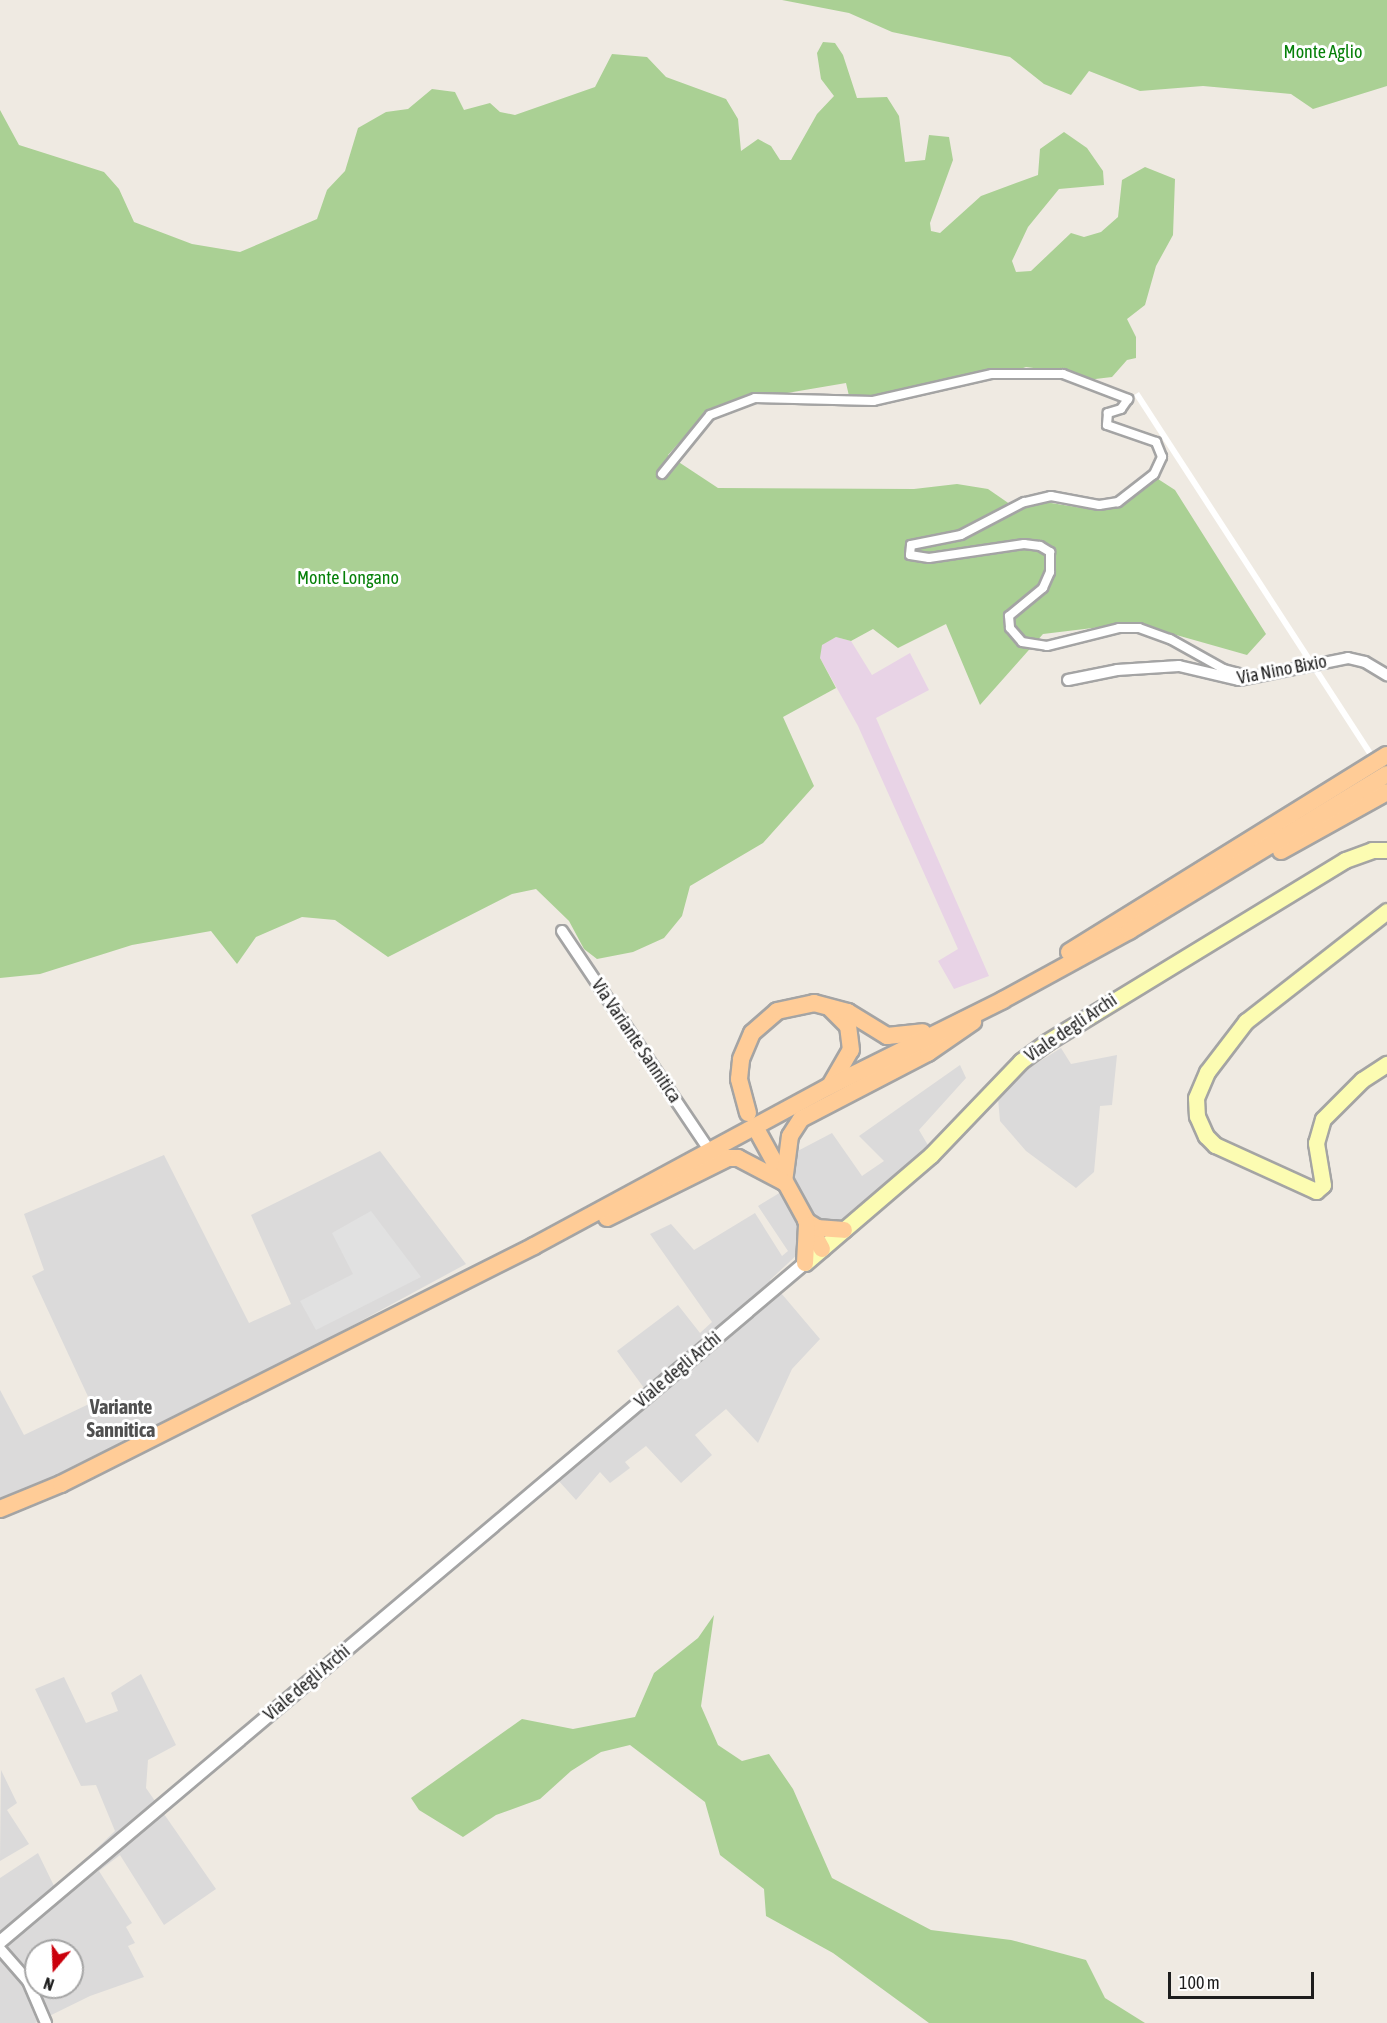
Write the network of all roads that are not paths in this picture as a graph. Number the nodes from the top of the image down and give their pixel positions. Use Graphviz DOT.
graph roads {
  1 [pos="662,474"];
  2 [pos="1387,675"];
  3 [pos="1251,677"];
  4 [pos="1068,680"];
  5 [pos="1387,754"];
  6 [pos="1387,774"];
  7 [pos="1387,792"];
  8 [pos="1387,850"];
  9 [pos="1387,911"];
  10 [pos="562,931"];
  11 [pos="1129,931"];
  12 [pos="1003,1000"];
  13 [pos="825,1005"];
  14 [pos="973,1012"];
  15 [pos="941,1029"];
  16 [pos="1387,1064"];
  17 [pos="828,1087"];
  18 [pos="748,1113"];
  19 [pos="759,1134"];
  20 [pos="709,1150"];
  21 [pos="784,1182"];
  22 [pos="806,1221"];
  23 [pos="844,1230"];
  24 [pos="534,1246"];
  25 [pos="822,1249"];
  26 [pos="804,1263"];
  27 [pos="0,1509"];
  28 [pos="0,1942"];
  29 [pos="0,1949"];
  30 [pos="45,2023"];
  1 -- 3 [label="street"];
  2 -- 3 [label="street, Via Nino Bixio"];
  3 -- 4 [label="street, Via Nino Bixio"];
  5 -- 14 [label="main road"];
  6 -- 11 [label="main road"];
  7 -- 11 [label="main road"];
  8 -- 23 [label="main road, Viale degli Archi"];
  9 -- 16 [label="main road"];
  10 -- 20 [label="street, Via Variante Sannitica"];
  11 -- 12 [label="main road"];
  12 -- 14 [label="main road"];
  12 -- 21 [label="main road"];
  13 -- 15 [label="main road"];
  13 -- 17 [label="main road"];
  13 -- 18 [label="main road"];
  14 -- 15 [label="main road"];
  15 -- 17 [label="main road"];
  17 -- 20 [label="main road"];
  19 -- 21 [label="main road"];
  20 -- 24 [label="main road"];
  21 -- 22 [label="main road"];
  21 -- 24 [label="main road"];
  22 -- 23 [label="main road"];
  22 -- 25 [label="main road"];
  22 -- 26 [label="main road"];
  23 -- 25 [label="main road, Viale degli Archi"];
  24 -- 27 [label="main road"];
  25 -- 26 [label="main road, Viale degli Archi"];
  26 -- 28 [label="street, Viale degli Archi"];
  29 -- 30 [label="street"];
}
